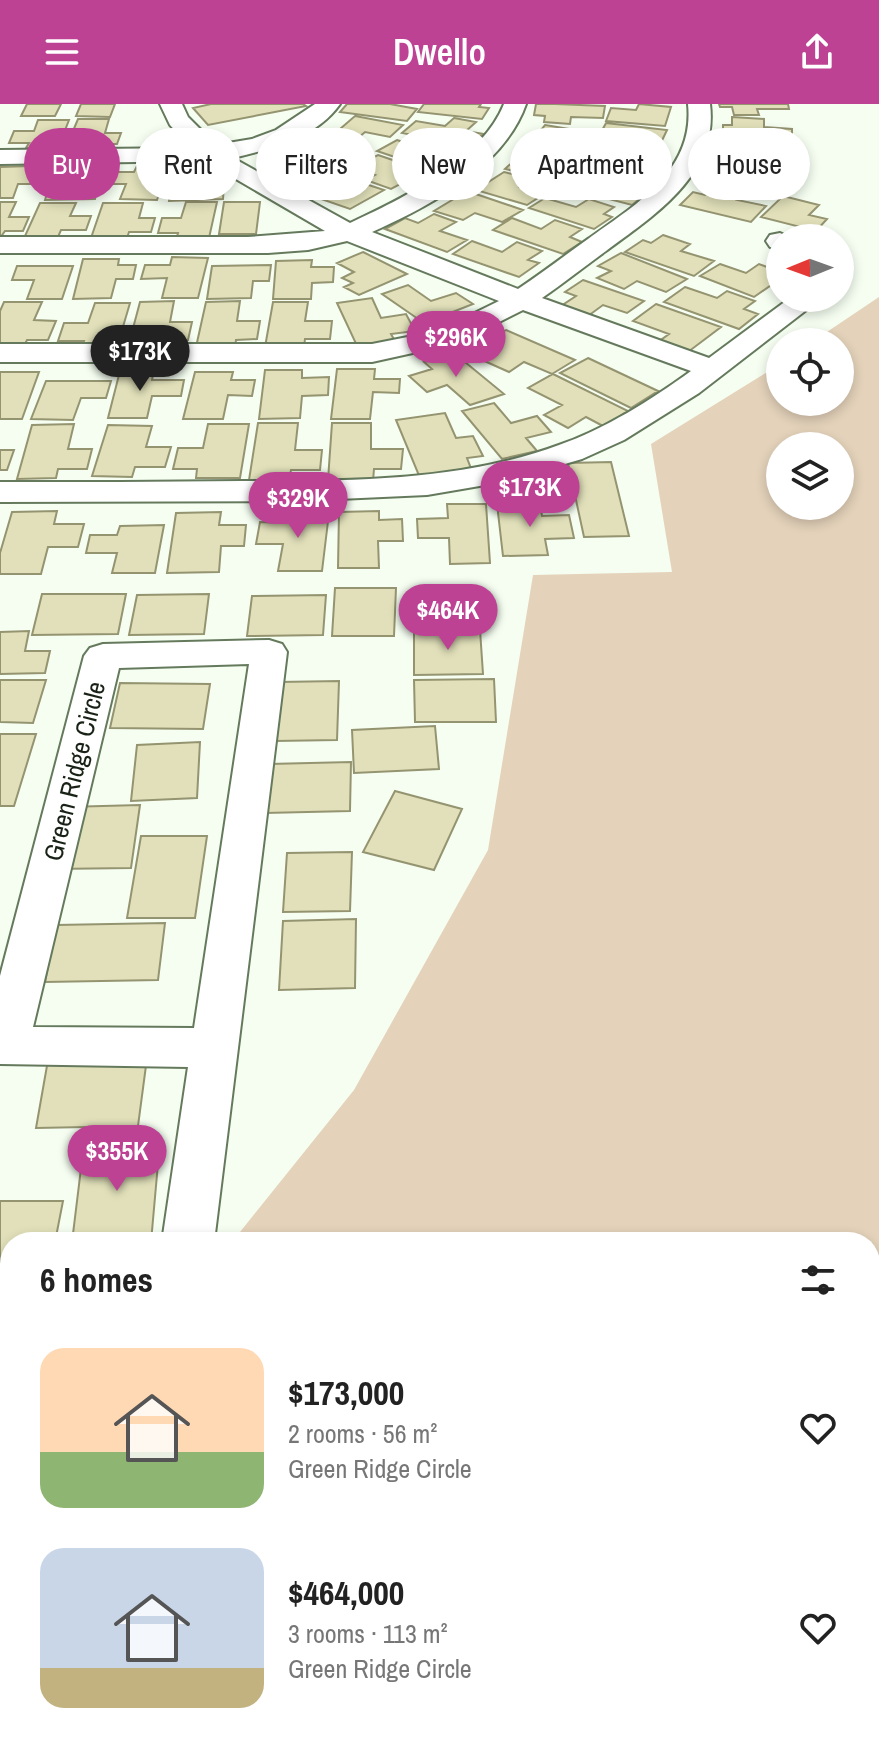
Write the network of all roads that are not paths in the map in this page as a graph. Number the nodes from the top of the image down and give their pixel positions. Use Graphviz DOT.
graph roads {
  1 [pos="171,104"];
  2 [pos="329,104"];
  3 [pos="515,104"];
  4 [pos="699,104"];
  5 [pos="186,128"];
  6 [pos="240,149"];
  7 [pos="136,156"];
  8 [pos="0,157"];
  9 [pos="240,172"];
  10 [pos="348,232"];
  11 [pos="0,245"];
  12 [pos="521,300"];
  13 [pos="789,312"];
  14 [pos="0,353"];
  15 [pos="713,369"];
  16 [pos="0,492"];
  17 [pos="214,1048"];
  18 [pos="189,1232"];
  1 -- 5 [label="street"];
  2 -- 6 [label="street"];
  3 -- 10 [label="street"];
  4 -- 12 [label="street"];
  7 -- 8 [label="street"];
  9 -- 10 [label="street"];
  10 -- 11 [label="street"];
  10 -- 12 [label="street"];
  12 -- 14 [label="street"];
  12 -- 15 [label="street"];
  13 -- 15 [label="street"];
  15 -- 16 [label="street"];
  17 -- 17 [label="street, Green Ridge Circle"];
  17 -- 18 [label="street, Green Ridge Circle"];
}
